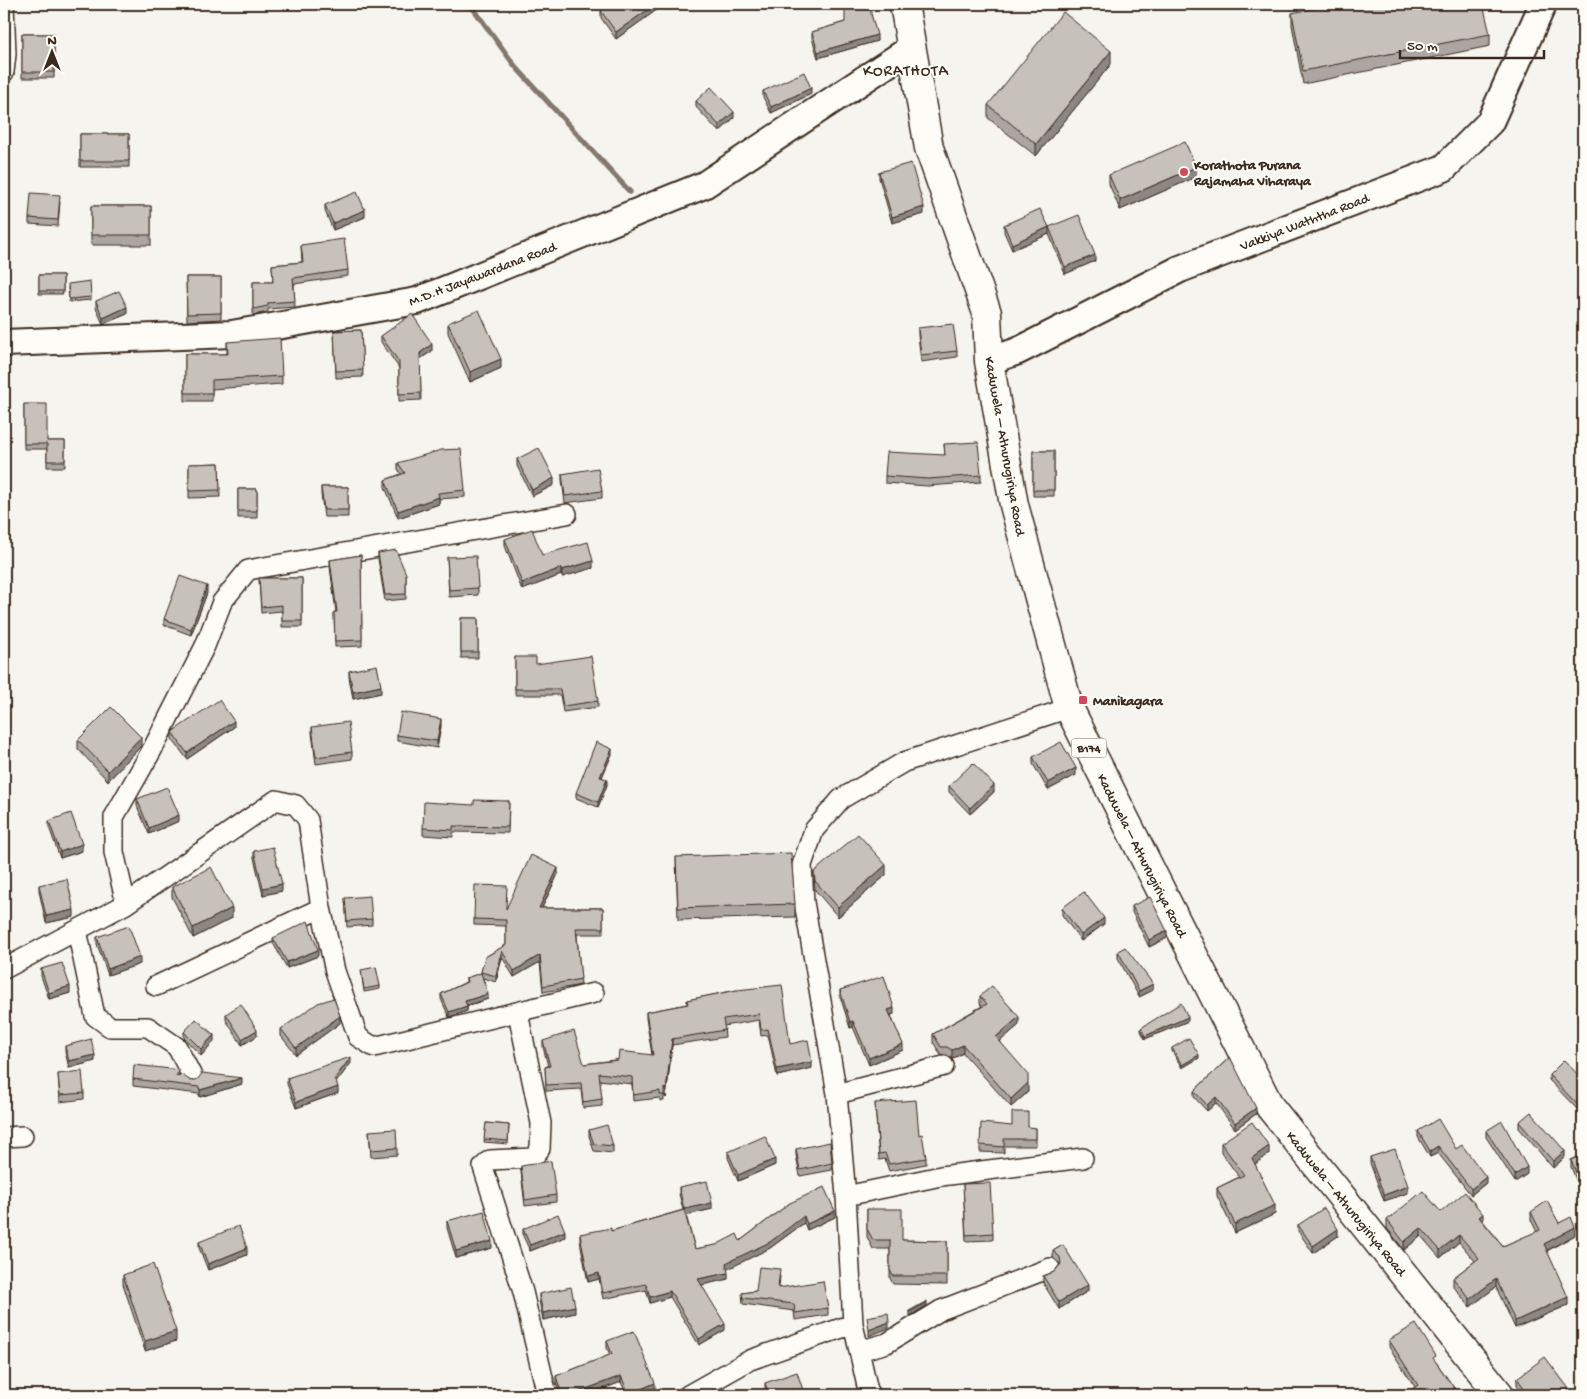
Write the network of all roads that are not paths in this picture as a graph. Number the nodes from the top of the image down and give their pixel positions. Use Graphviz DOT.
graph roads {
  1 [pos="4,4"];
  2 [pos="904,4"];
  3 [pos="1543,4"];
  4 [pos="910,49"];
  5 [pos="4,72"];
  6 [pos="4,343"];
  7 [pos="989,362"];
  8 [pos="567,514"];
  9 [pos="1069,708"];
  10 [pos="126,904"];
  11 [pos="321,908"];
  12 [pos="77,930"];
  13 [pos="4,968"];
  14 [pos="156,986"];
  15 [pos="594,993"];
  16 [pos="518,1013"];
  17 [pos="944,1066"];
  18 [pos="192,1076"];
  19 [pos="837,1094"];
  20 [pos="23,1136"];
  21 [pos="4,1137"];
  22 [pos="1083,1158"];
  23 [pos="846,1196"];
  24 [pos="1050,1268"];
  25 [pos="853,1324"];
  26 [pos="859,1351"];
  27 [pos="547,1395"];
  28 [pos="688,1395"];
  29 [pos="869,1395"];
  30 [pos="1500,1395"];
  1 -- 5 [label="street"];
  2 -- 4 [label="main road, Kaduwela – Athurugiriya Road / B174"];
  3 -- 7 [label="street, Vakkiya Waththa Road"];
  4 -- 6 [label="street, M.D.H Jayawardana Road"];
  4 -- 7 [label="main road, Kaduwela – Athurugiriya Road / B174"];
  7 -- 9 [label="main road, Kaduwela – Athurugiriya Road / B174"];
  8 -- 10 [label="street"];
  9 -- 19 [label="street"];
  9 -- 30 [label="main road, Kaduwela – Athurugiriya Road / B174"];
  10 -- 11 [label="street"];
  10 -- 12 [label="street"];
  11 -- 14 [label="street"];
  11 -- 16 [label="street"];
  12 -- 13 [label="street"];
  12 -- 18 [label="street"];
  15 -- 16 [label="street"];
  16 -- 27 [label="street"];
  17 -- 19 [label="street"];
  19 -- 23 [label="street"];
  20 -- 21 [label="street"];
  22 -- 23 [label="street"];
  23 -- 25 [label="street"];
  24 -- 26 [label="street"];
  25 -- 26 [label="street"];
  25 -- 28 [label="street"];
  26 -- 29 [label="street"];
}
